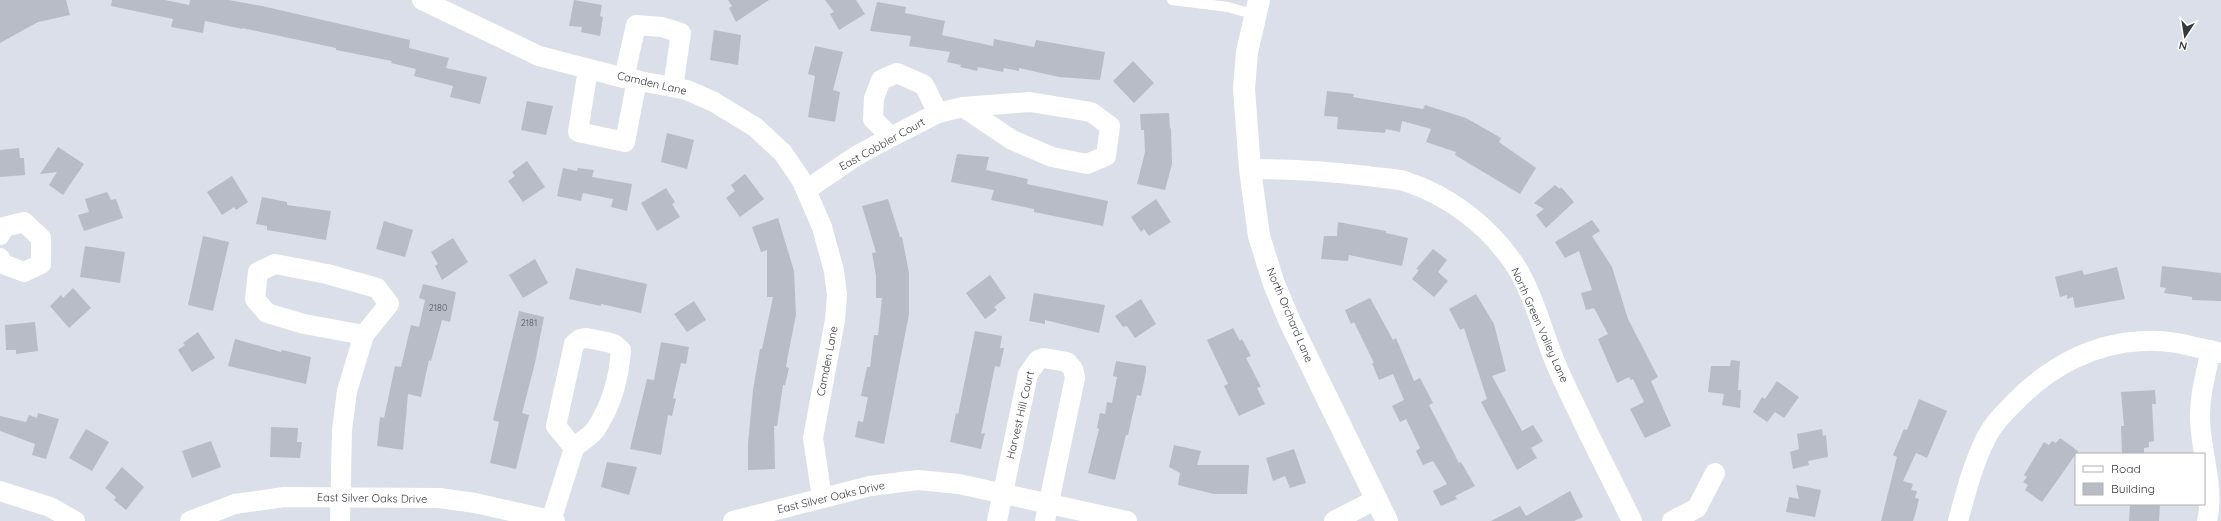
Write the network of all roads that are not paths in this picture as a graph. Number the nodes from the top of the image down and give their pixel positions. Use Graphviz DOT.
graph roads {
  1 [pos="422,0"];
  2 [pos="1172,0"];
  3 [pos="1257,8"];
  4 [pos="588,69"];
  5 [pos="631,79"];
  6 [pos="673,87"];
  7 [pos="963,107"];
  8 [pos="938,113"];
  9 [pos="891,137"];
  10 [pos="1250,169"];
  11 [pos="806,190"];
  12 [pos="0,235"];
  13 [pos="0,258"];
  14 [pos="364,335"];
  15 [pos="2216,351"];
  16 [pos="574,448"];
  17 [pos="2204,453"];
  18 [pos="2205,462"];
  19 [pos="1715,473"];
  20 [pos="0,491"];
  21 [pos="1002,493"];
  22 [pos="340,497"];
  23 [pos="822,498"];
  24 [pos="1377,499"];
  25 [pos="1047,512"];
  26 [pos="75,521"];
  27 [pos="190,521"];
  28 [pos="340,521"];
  29 [pos="552,521"];
  30 [pos="733,521"];
  31 [pos="997,521"];
  32 [pos="1127,521"];
  33 [pos="1334,521"];
  34 [pos="1387,521"];
  35 [pos="1632,521"];
  36 [pos="1672,521"];
  37 [pos="1958,521"];
  38 [pos="2207,521"];
  1 -- 4 [label="street, Camden Lane"];
  2 -- 3 [label="lane"];
  3 -- 10 [label="street, North Orchard Lane"];
  4 -- 5 [label="street, Camden Lane"];
  4 -- 5 [label="street"];
  5 -- 6 [label="street, Camden Lane"];
  5 -- 6 [label="street"];
  6 -- 11 [label="street, Camden Lane"];
  7 -- 7 [label="street, East Cobbler Court"];
  7 -- 8 [label="street, East Cobbler Court"];
  8 -- 9 [label="street, East Cobbler Court"];
  8 -- 9 [label="street"];
  9 -- 11 [label="street, East Cobbler Court"];
  10 -- 24 [label="street, North Orchard Lane"];
  10 -- 35 [label="street, North Green Valley Lane"];
  11 -- 23 [label="street, Camden Lane"];
  12 -- 13 [label="street"];
  14 -- 14 [label="street"];
  14 -- 22 [label="street"];
  15 -- 17 [label="street"];
  15 -- 37 [label="street"];
  16 -- 16 [label="street"];
  16 -- 29 [label="street"];
  18 -- 38 [label="street"];
  19 -- 36 [label="street"];
  20 -- 26 [label="street"];
  21 -- 23 [label="street, East Silver Oaks Drive"];
  21 -- 25 [label="street, East Silver Oaks Drive"];
  21 -- 25 [label="street, Harvest Hill Court"];
  21 -- 31 [label="street, Harvest Hill Court"];
  22 -- 27 [label="street, East Silver Oaks Drive"];
  22 -- 28 [label="street"];
  22 -- 29 [label="street, East Silver Oaks Drive"];
  23 -- 30 [label="street, East Silver Oaks Drive"];
  24 -- 33 [label="street"];
  24 -- 34 [label="street, North Orchard Lane"];
  25 -- 32 [label="street, East Silver Oaks Drive"];
}
